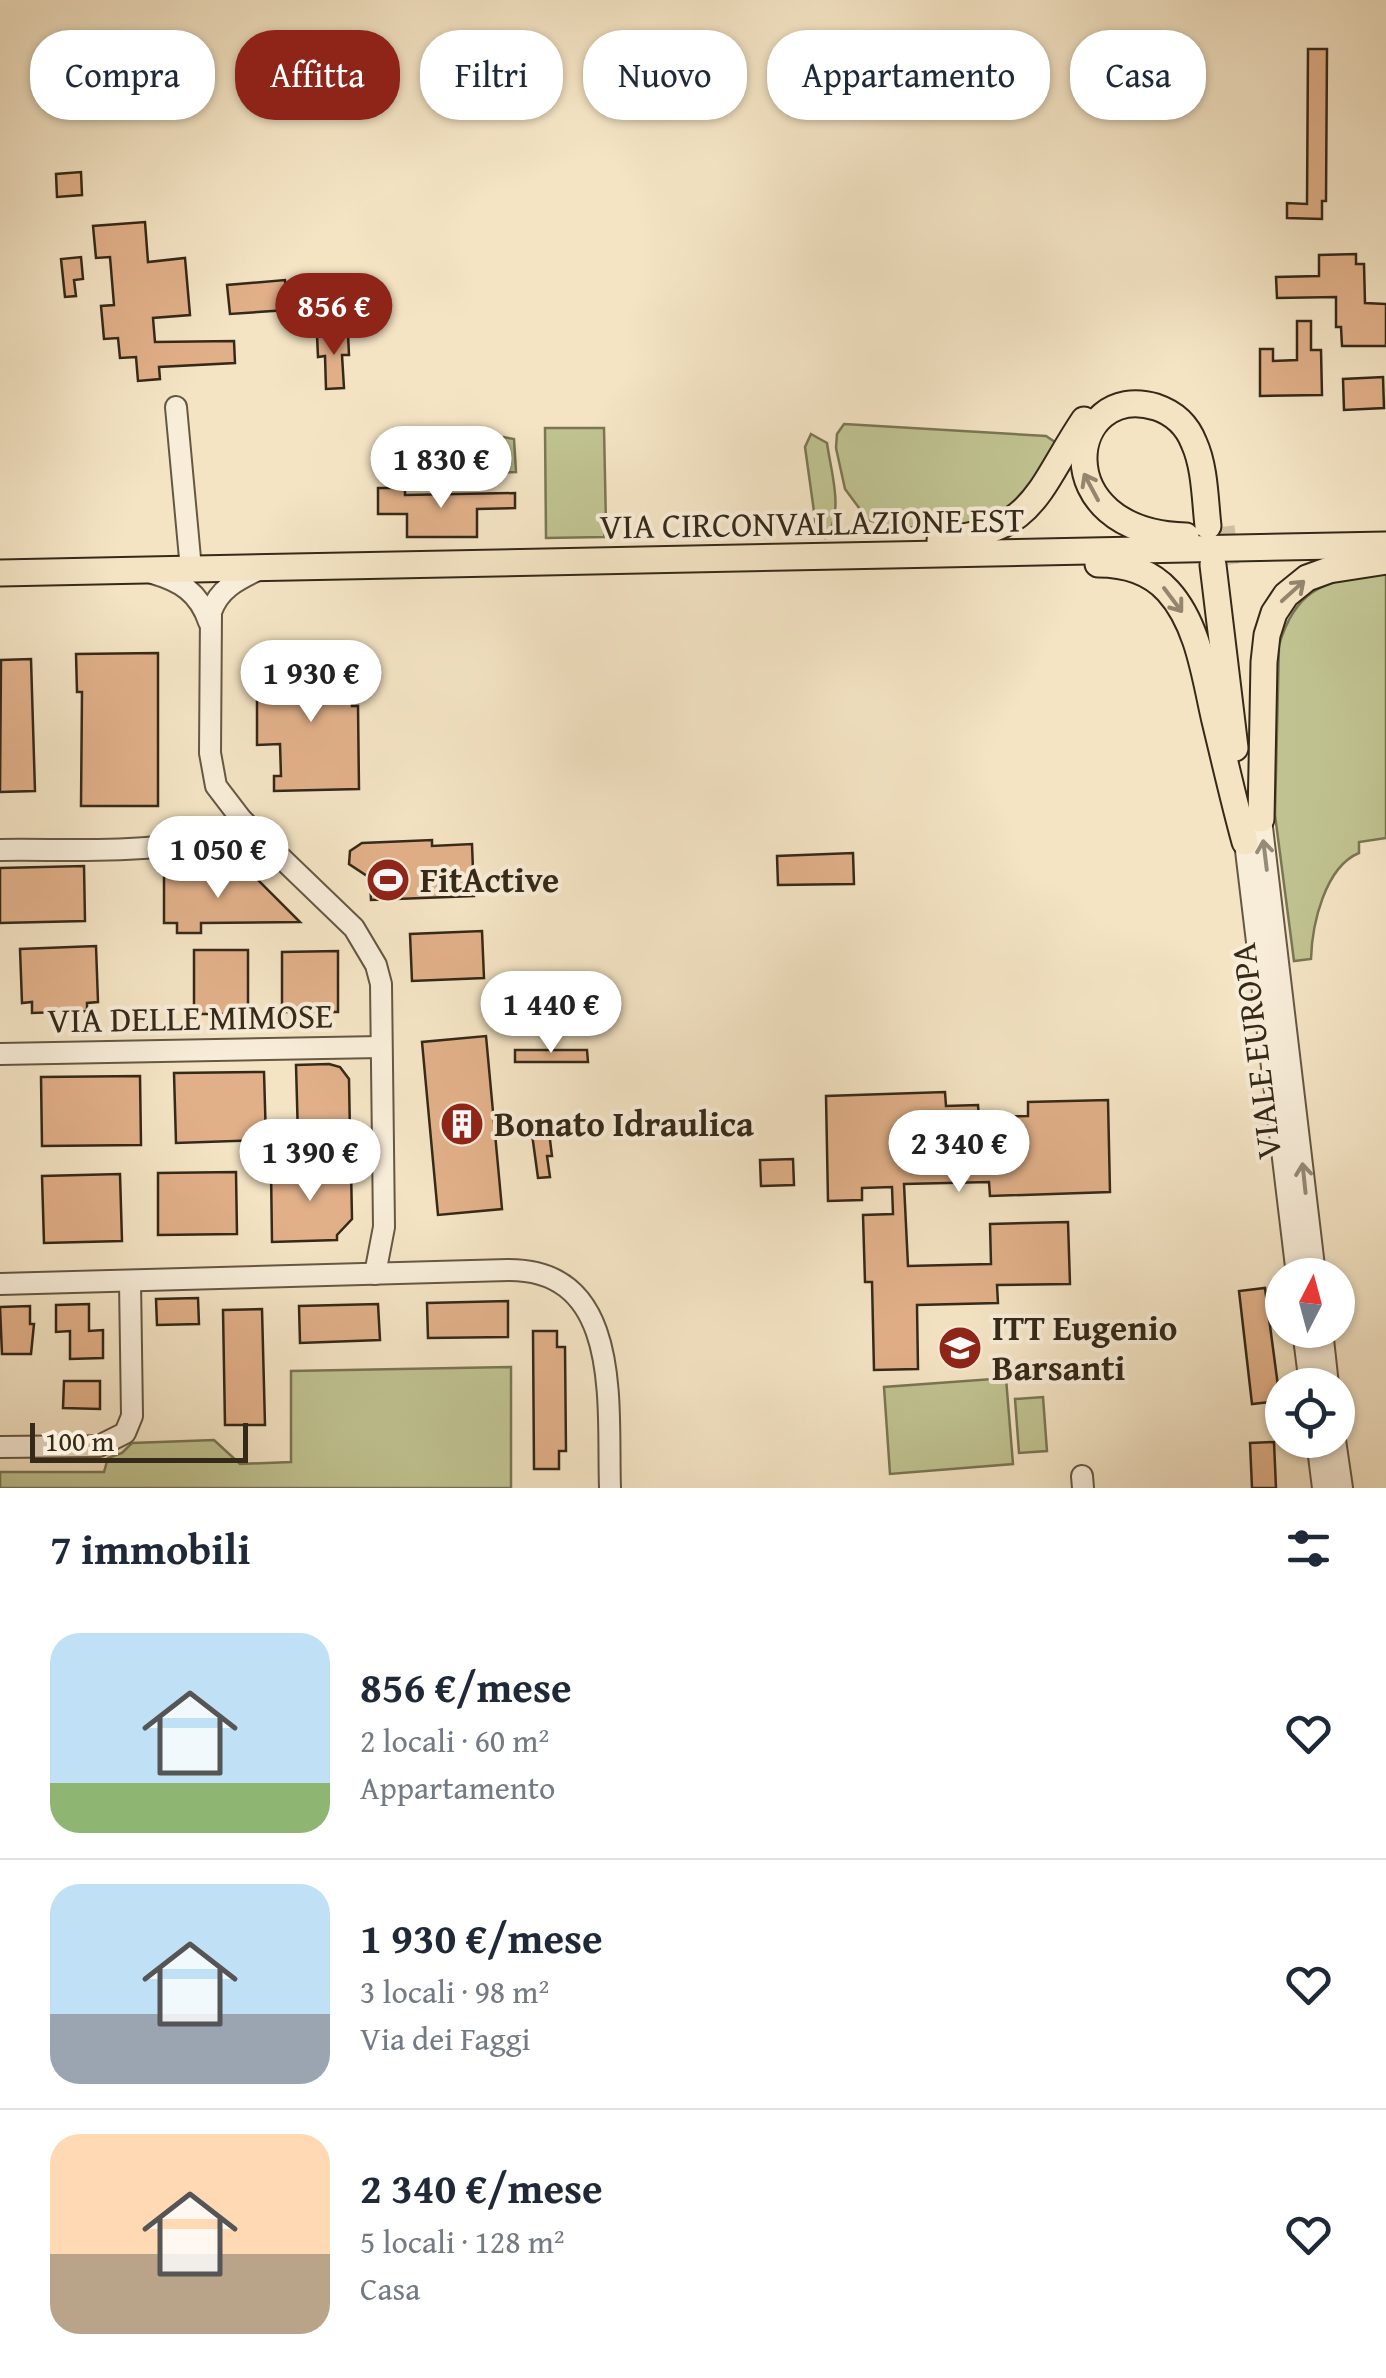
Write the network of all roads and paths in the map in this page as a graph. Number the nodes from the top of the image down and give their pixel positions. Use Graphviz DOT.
graph roads {
  1 [pos="176,408"];
  2 [pos="1386,544"];
  3 [pos="878,555"];
  4 [pos="807,557"];
  5 [pos="1386,561"];
  6 [pos="264,566"];
  7 [pos="190,569"];
  8 [pos="140,570"];
  9 [pos="0,574"];
  10 [pos="209,622"];
  11 [pos="242,820"];
  12 [pos="1261,820"];
  13 [pos="1245,842"];
  14 [pos="0,850"];
  15 [pos="382,1047"];
  16 [pos="0,1054"];
  17 [pos="384,1220"];
  18 [pos="1295,1258"];
  19 [pos="1313,1258"];
  20 [pos="400,1273"];
  21 [pos="375,1274"];
  22 [pos="130,1281"];
  23 [pos="0,1284"];
  24 [pos="0,1447"];
  25 [pos="1319,1458"];
  26 [pos="1337,1458"];
  27 [pos="610,1488"];
  28 [pos="1323,1488"];
  29 [pos="1342,1488"];
  1 -- 7 [label="street"];
  2 -- 3 [label="main road, VIA CIRCONVALLAZIONE EST"];
  2 -- 4 [label="main road, one-way"];
  3 -- 4 [label="main road, VIA CIRCONVALLAZIONE EST"];
  3 -- 13 [label="main road, one-way"];
  4 -- 6 [label="main road, VIA CIRCONVALLAZIONE EST"];
  12 -- 5 [label="main road, one-way"];
  6 -- 7 [label="main road, VIA CIRCONVALLAZIONE EST"];
  6 -- 10 [label="street"];
  7 -- 8 [label="main road, VIA CIRCONVALLAZIONE EST"];
  8 -- 9 [label="main road, VIA CIRCONVALLAZIONE EST"];
  8 -- 10 [label="street"];
  10 -- 11 [label="street"];
  11 -- 14 [label="street"];
  11 -- 15 [label="street"];
  12 -- 13 [label="main road"];
  19 -- 12 [label="street, VIALE EUROPA, one-way"];
  13 -- 18 [label="street, VIALE EUROPA"];
  15 -- 16 [label="street, VIA DELLE MIMOSE"];
  15 -- 17 [label="street"];
  17 -- 20 [label="street"];
  17 -- 21 [label="street"];
  20 -- 21 [label="street"];
  20 -- 27 [label="street"];
  21 -- 22 [label="street"];
  22 -- 23 [label="street"];
  22 -- 24 [label="street"];
  25 -- 28 [label="street"];
  26 -- 29 [label="street"];
}
